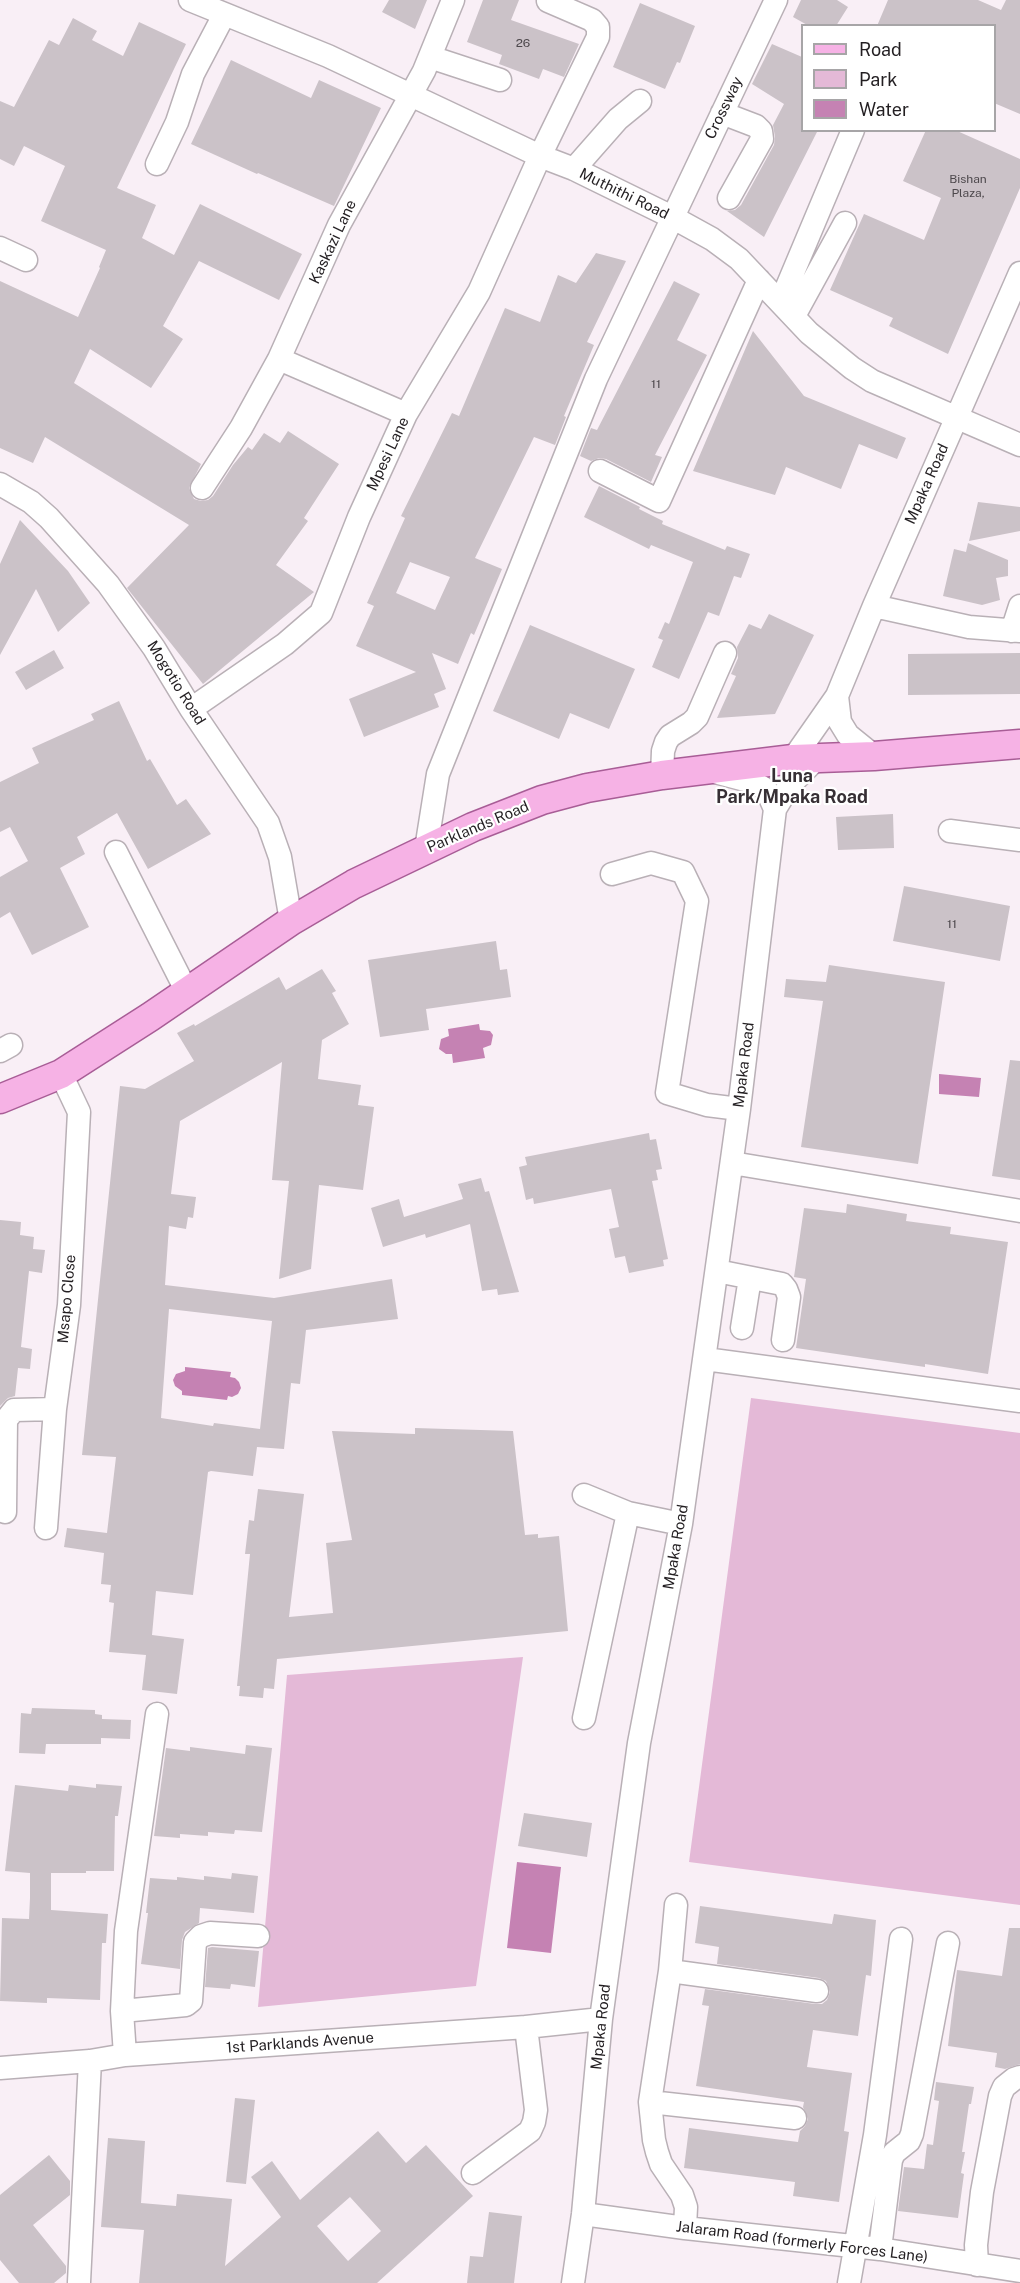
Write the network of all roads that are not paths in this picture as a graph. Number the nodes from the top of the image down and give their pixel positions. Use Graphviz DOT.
graph roads {
  1 [pos="190,0"];
  2 [pos="453,0"];
  3 [pos="776,0"];
  4 [pos="548,1"];
  5 [pos="224,15"];
  6 [pos="430,57"];
  7 [pos="500,80"];
  8 [pos="410,94"];
  9 [pos="640,101"];
  10 [pos="722,113"];
  11 [pos="852,132"];
  12 [pos="540,156"];
  13 [pos="157,164"];
  14 [pos="574,170"];
  15 [pos="729,198"];
  16 [pos="672,217"];
  17 [pos="845,223"];
  18 [pos="0,248"];
  19 [pos="26,260"];
  20 [pos="1020,273"];
  21 [pos="759,280"];
  22 [pos="788,309"];
  23 [pos="279,359"];
  24 [pos="406,414"];
  25 [pos="956,418"];
  26 [pos="1020,445"];
  27 [pos="600,471"];
  28 [pos="0,484"];
  29 [pos="202,488"];
  30 [pos="874,606"];
  31 [pos="1020,606"];
  32 [pos="1016,632"];
  33 [pos="725,653"];
  34 [pos="837,696"];
  35 [pos="191,709"];
  36 [pos="1020,744"];
  37 [pos="874,756"];
  38 [pos="806,758"];
  39 [pos="707,770"];
  40 [pos="662,775"];
  41 [pos="775,809"];
  42 [pos="950,831"];
  43 [pos="1020,840"];
  44 [pos="426,849"];
  45 [pos="117,852"];
  46 [pos="612,874"];
  47 [pos="291,921"];
  48 [pos="187,992"];
  49 [pos="61,1074"];
  50 [pos="0,1099"];
  51 [pos="739,1108"];
  52 [pos="732,1163"];
  53 [pos="1020,1211"];
  54 [pos="717,1271"];
  55 [pos="750,1278"];
  56 [pos="742,1328"];
  57 [pos="783,1340"];
  58 [pos="705,1359"];
  59 [pos="1020,1401"];
  60 [pos="55,1409"];
  61 [pos="584,1495"];
  62 [pos="5,1512"];
  63 [pos="628,1513"];
  64 [pos="681,1524"];
  65 [pos="46,1528"];
  66 [pos="157,1714"];
  67 [pos="584,1718"];
  68 [pos="676,1905"];
  69 [pos="258,1936"];
  70 [pos="901,1938"];
  71 [pos="948,1943"];
  72 [pos="670,1971"];
  73 [pos="817,1991"];
  74 [pos="122,2010"];
  75 [pos="601,2019"];
  76 [pos="526,2027"];
  77 [pos="125,2055"];
  78 [pos="90,2061"];
  79 [pos="0,2068"];
  80 [pos="1020,2077"];
  81 [pos="650,2102"];
  82 [pos="795,2118"];
  83 [pos="473,2173"];
  84 [pos="583,2214"];
  85 [pos="685,2228"];
  86 [pos="854,2246"];
  87 [pos="880,2249"];
  88 [pos="977,2265"];
  89 [pos="1020,2271"];
  90 [pos="79,2282"];
  91 [pos="573,2283"];
  92 [pos="849,2283"];
  1 -- 5 [label="street, Muthithi Road"];
  2 -- 6 [label="street, Kaskazi Lane"];
  3 -- 10 [label="street, Crossway"];
  4 -- 12 [label="street, Mpesi Lane"];
  5 -- 8 [label="street, Muthithi Road"];
  5 -- 13 [label="street"];
  6 -- 7 [label="street"];
  6 -- 8 [label="street, Kaskazi Lane"];
  8 -- 12 [label="street, Muthithi Road"];
  8 -- 23 [label="street, Kaskazi Lane"];
  9 -- 14 [label="street"];
  10 -- 15 [label="street"];
  10 -- 16 [label="street, Crossway"];
  11 -- 22 [label="street"];
  12 -- 14 [label="street, Muthithi Road"];
  12 -- 24 [label="street, Mpesi Lane"];
  14 -- 16 [label="street, Muthithi Road"];
  16 -- 21 [label="street, Muthithi Road"];
  16 -- 44 [label="street, Crossway"];
  17 -- 22 [label="street"];
  18 -- 19 [label="street"];
  20 -- 25 [label="street, Mpaka Road"];
  21 -- 22 [label="street, Muthithi Road"];
  21 -- 27 [label="street"];
  22 -- 25 [label="street, Muthithi Road"];
  23 -- 24 [label="street"];
  23 -- 29 [label="street, Kaskazi Lane"];
  24 -- 35 [label="street, Mpesi Lane"];
  25 -- 26 [label="street, Muthithi Road"];
  25 -- 30 [label="street, Mpaka Road"];
  28 -- 35 [label="street, Mogotio Road"];
  30 -- 32 [label="street"];
  30 -- 34 [label="street, Mpaka Road"];
  31 -- 32 [label="street"];
  33 -- 40 [label="street"];
  34 -- 37 [label="street"];
  34 -- 38 [label="street, Mpaka Road"];
  35 -- 47 [label="street, Mogotio Road"];
  36 -- 37 [label="main road, Parklands Road"];
  37 -- 38 [label="main road, Parklands Road"];
  38 -- 39 [label="main road, Parklands Road"];
  38 -- 41 [label="street, Mpaka Road"];
  39 -- 40 [label="main road, Parklands Road"];
  39 -- 41 [label="street"];
  40 -- 44 [label="main road, Parklands Road"];
  41 -- 51 [label="street, Mpaka Road"];
  42 -- 43 [label="street"];
  44 -- 47 [label="main road, Parklands Road"];
  45 -- 48 [label="street"];
  46 -- 51 [label="street"];
  47 -- 48 [label="main road, Parklands Road"];
  48 -- 49 [label="main road, Parklands Road"];
  49 -- 50 [label="main road, Parklands Road"];
  49 -- 60 [label="street, Msapo Close"];
  51 -- 52 [label="street, Mpaka Road"];
  52 -- 53 [label="street"];
  52 -- 54 [label="street, Mpaka Road"];
  54 -- 55 [label="street"];
  54 -- 58 [label="street, Mpaka Road"];
  55 -- 56 [label="street"];
  55 -- 57 [label="street"];
  58 -- 59 [label="street"];
  58 -- 64 [label="street, Mpaka Road"];
  60 -- 62 [label="street"];
  60 -- 65 [label="street, Msapo Close"];
  61 -- 63 [label="street"];
  63 -- 64 [label="street"];
  63 -- 67 [label="street"];
  64 -- 75 [label="street, Mpaka Road"];
  66 -- 74 [label="street"];
  68 -- 72 [label="street"];
  69 -- 74 [label="street"];
  70 -- 86 [label="street"];
  71 -- 87 [label="street"];
  72 -- 73 [label="street"];
  72 -- 81 [label="street"];
  74 -- 77 [label="street"];
  75 -- 76 [label="street, 1st Parklands Avenue"];
  75 -- 84 [label="street, Mpaka Road"];
  76 -- 77 [label="street, 1st Parklands Avenue"];
  76 -- 83 [label="street"];
  77 -- 78 [label="street, 1st Parklands Avenue"];
  78 -- 79 [label="street, 1st Parklands Avenue"];
  78 -- 90 [label="street"];
  80 -- 88 [label="street"];
  81 -- 82 [label="street"];
  81 -- 85 [label="street"];
  84 -- 85 [label="street, Jalaram Road (formerly Forces Lane)"];
  84 -- 91 [label="street, Mpaka Road"];
  85 -- 86 [label="street, Jalaram Road (formerly Forces Lane)"];
  86 -- 87 [label="street, Jalaram Road (formerly Forces Lane)"];
  86 -- 92 [label="street"];
  87 -- 88 [label="street, Jalaram Road (formerly Forces Lane)"];
  88 -- 89 [label="street, Jalaram Road (formerly Forces Lane)"];
}
